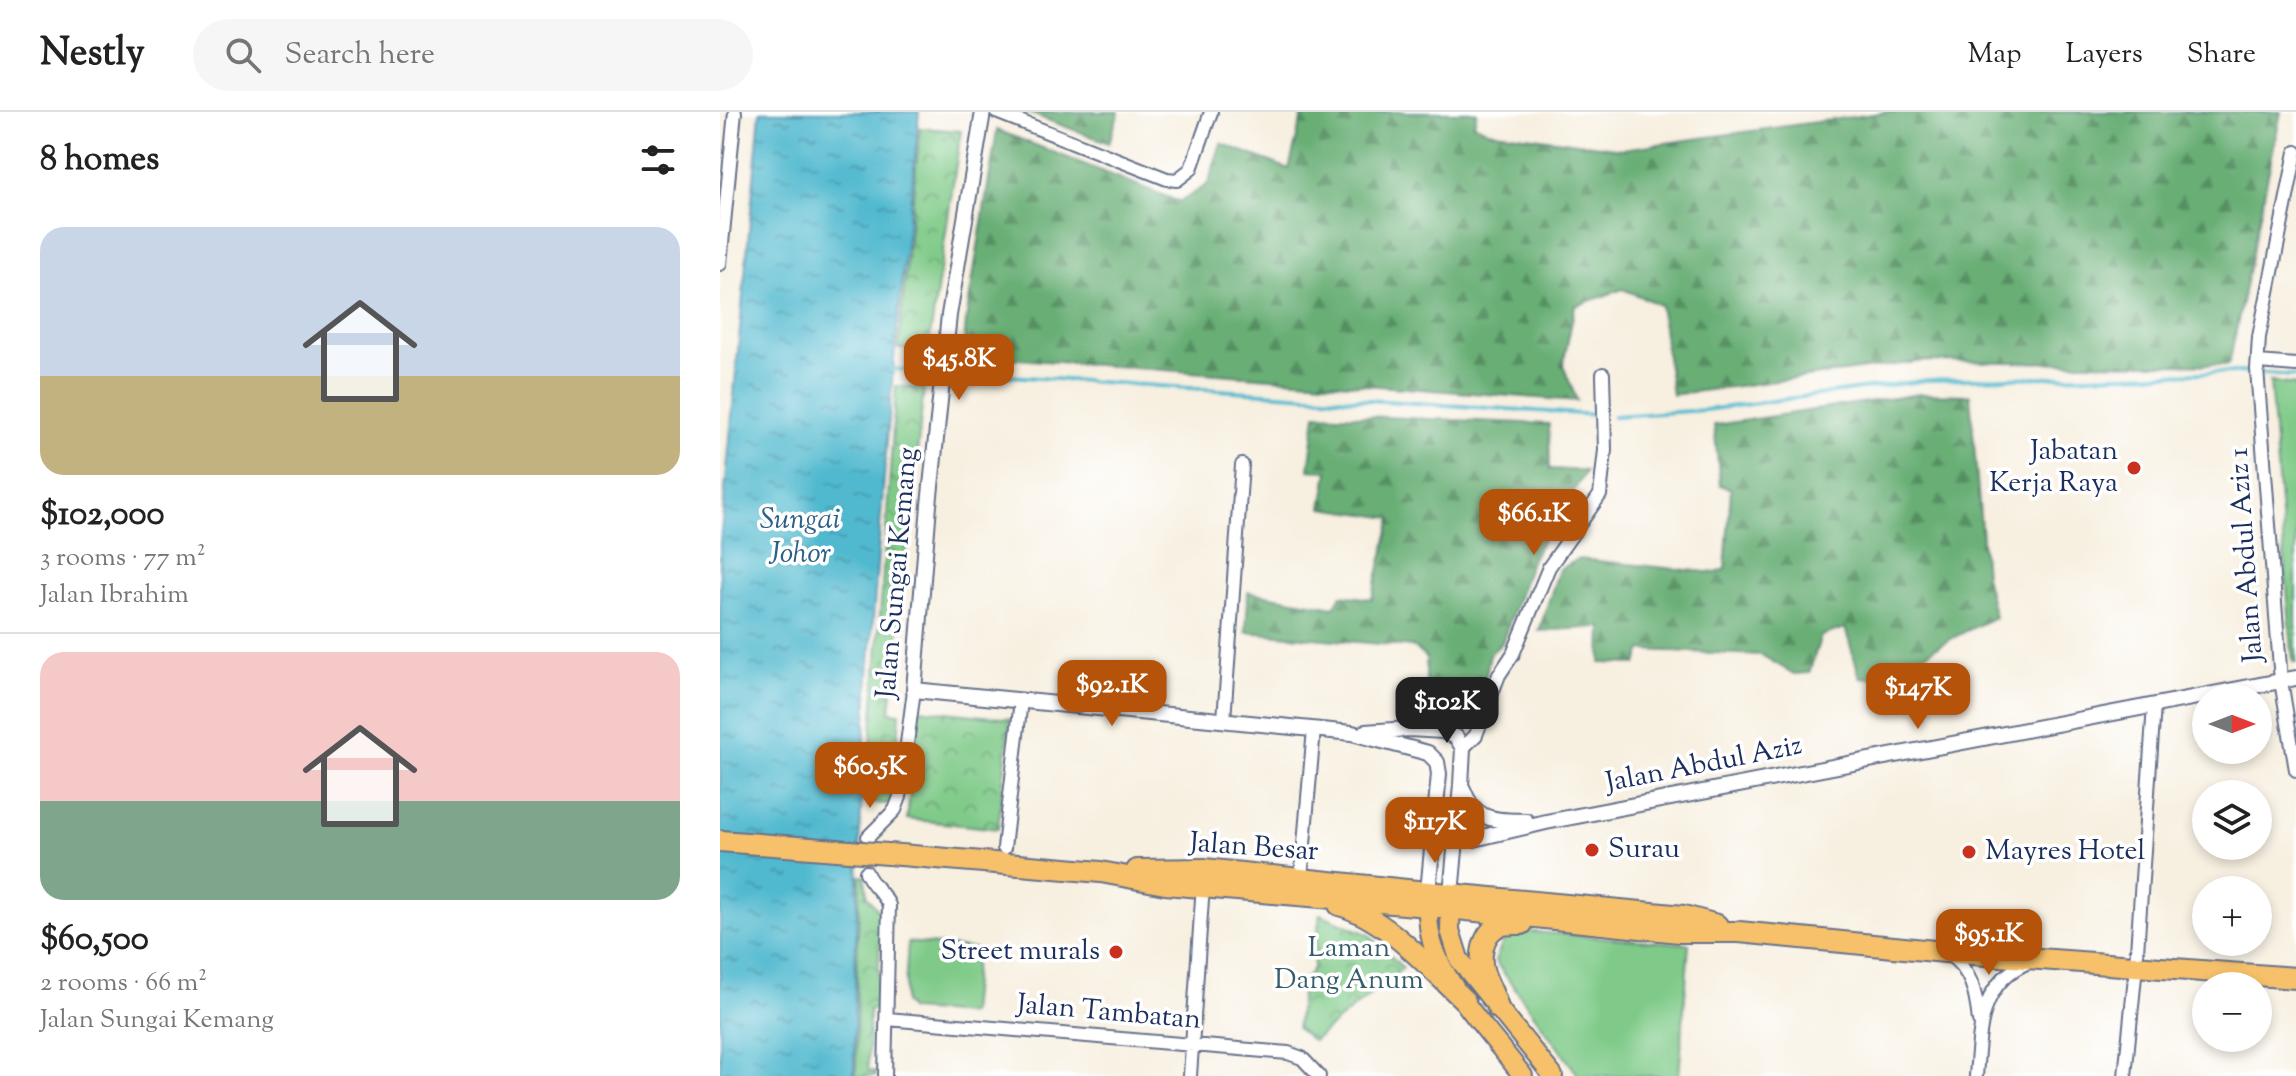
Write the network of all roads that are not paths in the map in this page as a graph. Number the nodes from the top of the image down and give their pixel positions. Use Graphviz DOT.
graph roads {
  1 [pos="735,112"];
  2 [pos="983,112"];
  3 [pos="996,112"];
  4 [pos="1211,112"];
  5 [pos="2296,152"];
  6 [pos="2280,234"];
  7 [pos="2296,235"];
  8 [pos="720,264"];
  9 [pos="2258,365"];
  10 [pos="2296,365"];
  11 [pos="1603,374"];
  12 [pos="1242,465"];
  13 [pos="2288,680"];
  14 [pos="914,690"];
  15 [pos="1021,700"];
  16 [pos="2154,705"];
  17 [pos="1224,720"];
  18 [pos="1314,729"];
  19 [pos="1352,733"];
  20 [pos="1463,748"];
  21 [pos="2296,770"];
  22 [pos="1461,785"];
  23 [pos="1546,822"];
  24 [pos="868,837"];
  25 [pos="1433,837"];
  26 [pos="1456,839"];
  27 [pos="720,841"];
  28 [pos="1004,848"];
  29 [pos="866,872"];
  30 [pos="1203,878"];
  31 [pos="1301,878"];
  32 [pos="1312,898"];
  33 [pos="1428,899"];
  34 [pos="1450,901"];
  35 [pos="1570,921"];
  36 [pos="1739,932"];
  37 [pos="1945,952"];
  38 [pos="2035,959"];
  39 [pos="2136,966"];
  40 [pos="2296,969"];
  41 [pos="2296,978"];
  42 [pos="1465,1001"];
  43 [pos="1498,1008"];
  44 [pos="887,1019"];
  45 [pos="1980,1032"];
  46 [pos="1192,1045"];
  47 [pos="885,1076"];
  48 [pos="1190,1076"];
  49 [pos="1319,1076"];
  50 [pos="1523,1076"];
  51 [pos="1553,1076"];
  52 [pos="1976,1076"];
  53 [pos="2125,1076"];
  1 -- 8 [label="street"];
  2 -- 14 [label="street, Jalan Sungai Kemang"];
  3 -- 4 [label="street"];
  5 -- 6 [label="street, Jalan Abdul Aziz 1"];
  6 -- 7 [label="street"];
  6 -- 9 [label="street, Jalan Abdul Aziz 1"];
  9 -- 10 [label="street"];
  9 -- 13 [label="street, Jalan Abdul Aziz 1"];
  11 -- 20 [label="street"];
  12 -- 17 [label="street"];
  13 -- 16 [label="street, Jalan Abdul Aziz"];
  13 -- 21 [label="street, Jalan Abdul Aziz 1"];
  14 -- 15 [label="street"];
  14 -- 24 [label="street, Jalan Sungai Kemang"];
  15 -- 17 [label="street"];
  15 -- 28 [label="street"];
  16 -- 23 [label="street, Jalan Abdul Aziz"];
  16 -- 39 [label="street"];
  17 -- 18 [label="street"];
  18 -- 19 [label="street"];
  18 -- 31 [label="street"];
  19 -- 20 [label="street"];
  19 -- 25 [label="street"];
  20 -- 22 [label="street"];
  22 -- 23 [label="street"];
  22 -- 26 [label="street"];
  23 -- 26 [label="street"];
  25 -- 26 [label="street"];
  25 -- 33 [label="street"];
  26 -- 34 [label="street"];
  27 -- 30 [label="highway, Jalan Besar, bridge"];
  29 -- 44 [label="street"];
  30 -- 31 [label="highway, Jalan Besar"];
  30 -- 32 [label="highway, Jalan Besar"];
  30 -- 46 [label="street"];
  31 -- 33 [label="highway, Jalan Besar"];
  32 -- 33 [label="highway, Jalan Besar"];
  32 -- 42 [label="highway"];
  33 -- 34 [label="highway, Jalan Besar"];
  33 -- 42 [label="main road"];
  34 -- 35 [label="highway"];
  34 -- 36 [label="highway"];
  34 -- 43 [label="main road"];
  35 -- 36 [label="highway"];
  35 -- 43 [label="highway"];
  36 -- 37 [label="highway"];
  37 -- 38 [label="highway"];
  37 -- 45 [label="street"];
  38 -- 39 [label="highway"];
  38 -- 45 [label="street"];
  39 -- 41 [label="highway"];
  39 -- 53 [label="street"];
  40 -- 41 [label="street"];
  42 -- 50 [label="main road"];
  43 -- 51 [label="main road"];
  44 -- 46 [label="street, Jalan Tambatan"];
  44 -- 47 [label="street"];
  45 -- 52 [label="street"];
  46 -- 48 [label="street"];
  46 -- 49 [label="street, Jalan Tambatan"];
}
